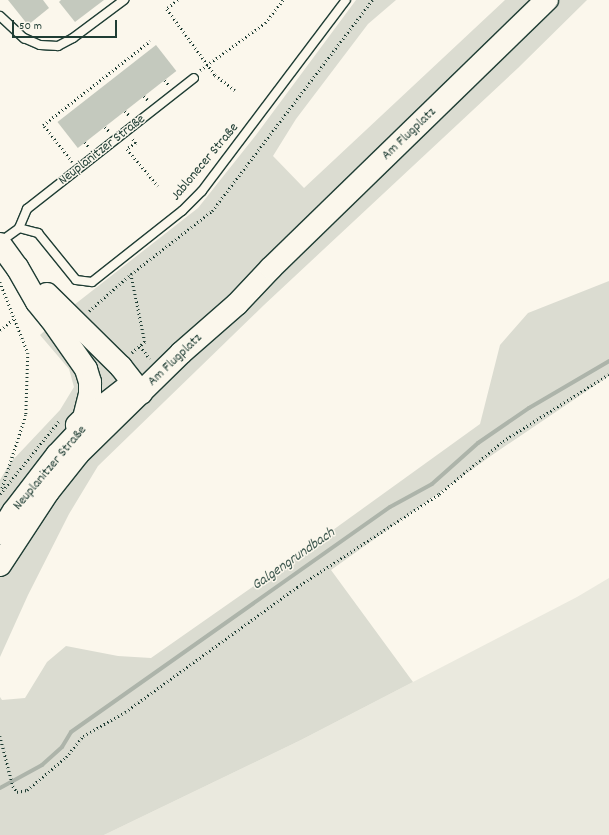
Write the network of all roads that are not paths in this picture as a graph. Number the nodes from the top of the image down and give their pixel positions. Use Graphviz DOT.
graph roads {
  1 [pos="124,0"];
  2 [pos="346,0"];
  3 [pos="548,0"];
  4 [pos="0,16"];
  5 [pos="194,78"];
  6 [pos="18,228"];
  7 [pos="0,243"];
  8 [pos="17,267"];
  9 [pos="52,319"];
  10 [pos="131,392"];
  11 [pos="113,418"];
  12 [pos="0,523"];
  13 [pos="0,532"];
  14 [pos="0,565"];
  1 -- 4 [label="lane"];
  2 -- 6 [label="lane, Jablonecer Straße"];
  3 -- 10 [label="main road, Am Flugplatz"];
  5 -- 6 [label="lane, Neuplanitzer Straße"];
  6 -- 7 [label="lane"];
  7 -- 8 [label="main road, Neuplanitzer Straße"];
  8 -- 9 [label="main road, Neuplanitzer Straße"];
  8 -- 10 [label="main road, Neuplanitzer Straße"];
  9 -- 10 [label="main road, Neuplanitzer Straße"];
  9 -- 12 [label="main road, Neuplanitzer Straße"];
  10 -- 11 [label="main road, Am Flugplatz"];
  10 -- 13 [label="main road, Neuplanitzer Straße"];
  11 -- 14 [label="main road, Neuplanitzer Straße"];
}
